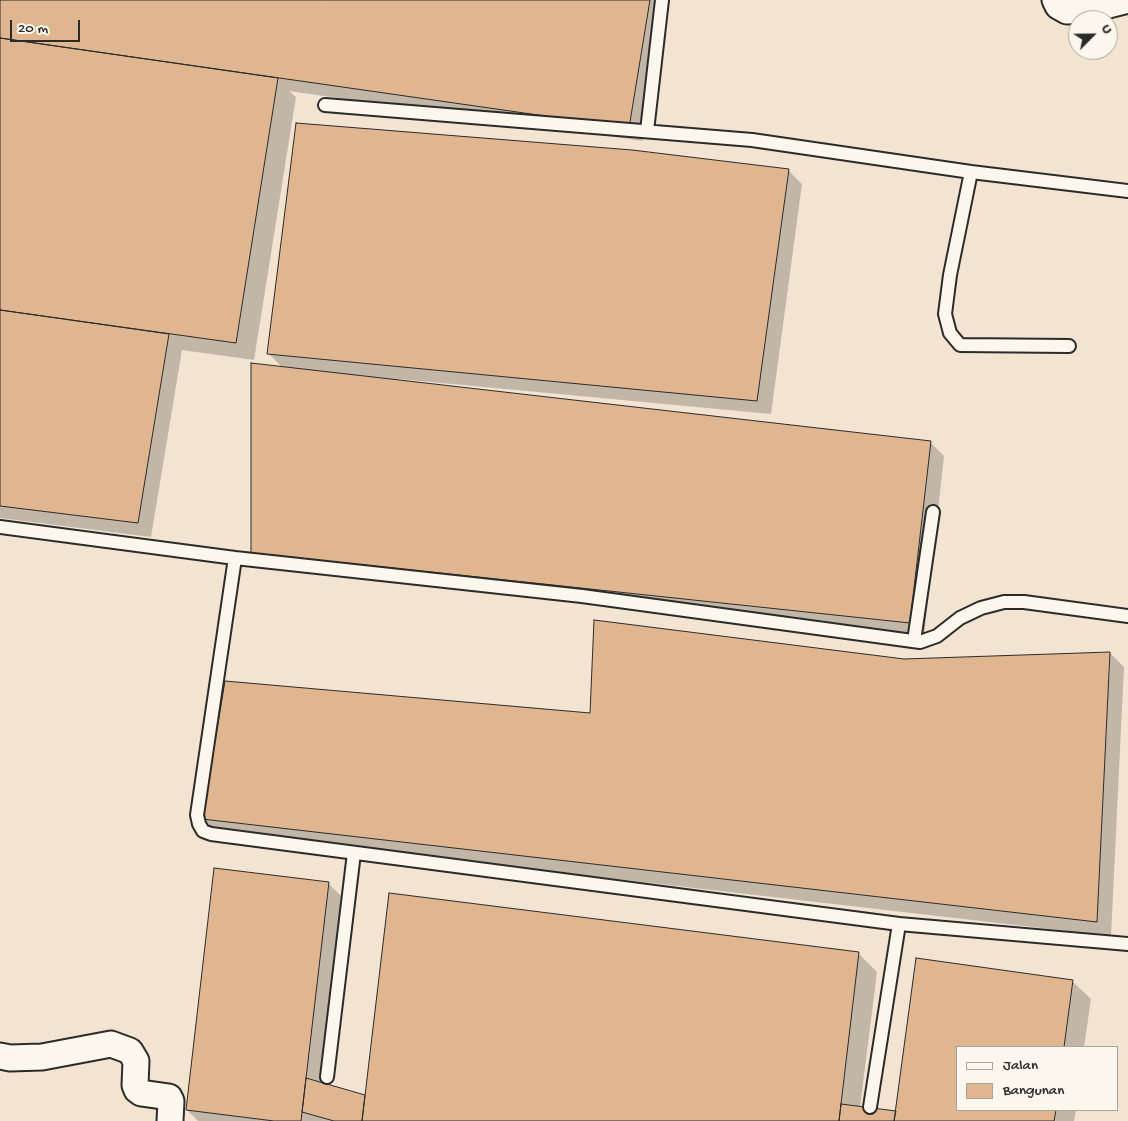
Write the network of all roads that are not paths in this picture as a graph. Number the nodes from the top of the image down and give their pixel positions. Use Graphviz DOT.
graph roads {
  1 [pos="662,0"];
  2 [pos="1055,0"];
  3 [pos="1128,0"];
  4 [pos="325,105"];
  5 [pos="647,131"];
  6 [pos="970,172"];
  7 [pos="1128,192"];
  8 [pos="1069,346"];
  9 [pos="933,512"];
  10 [pos="0,527"];
  11 [pos="235,558"];
  12 [pos="1128,616"];
  13 [pos="914,641"];
  14 [pos="354,853"];
  15 [pos="899,924"];
  16 [pos="1128,944"];
  17 [pos="0,1056"];
  18 [pos="327,1077"];
  19 [pos="870,1107"];
  20 [pos="170,1121"];
  1 -- 5 [label="lane"];
  2 -- 3 [label="street"];
  4 -- 5 [label="lane"];
  5 -- 6 [label="lane"];
  6 -- 7 [label="lane"];
  6 -- 8 [label="lane"];
  9 -- 13 [label="lane"];
  10 -- 11 [label="lane"];
  11 -- 13 [label="lane"];
  11 -- 14 [label="lane"];
  12 -- 13 [label="lane"];
  14 -- 15 [label="lane"];
  14 -- 18 [label="lane"];
  15 -- 16 [label="lane"];
  15 -- 19 [label="lane"];
  17 -- 20 [label="street"];
}
